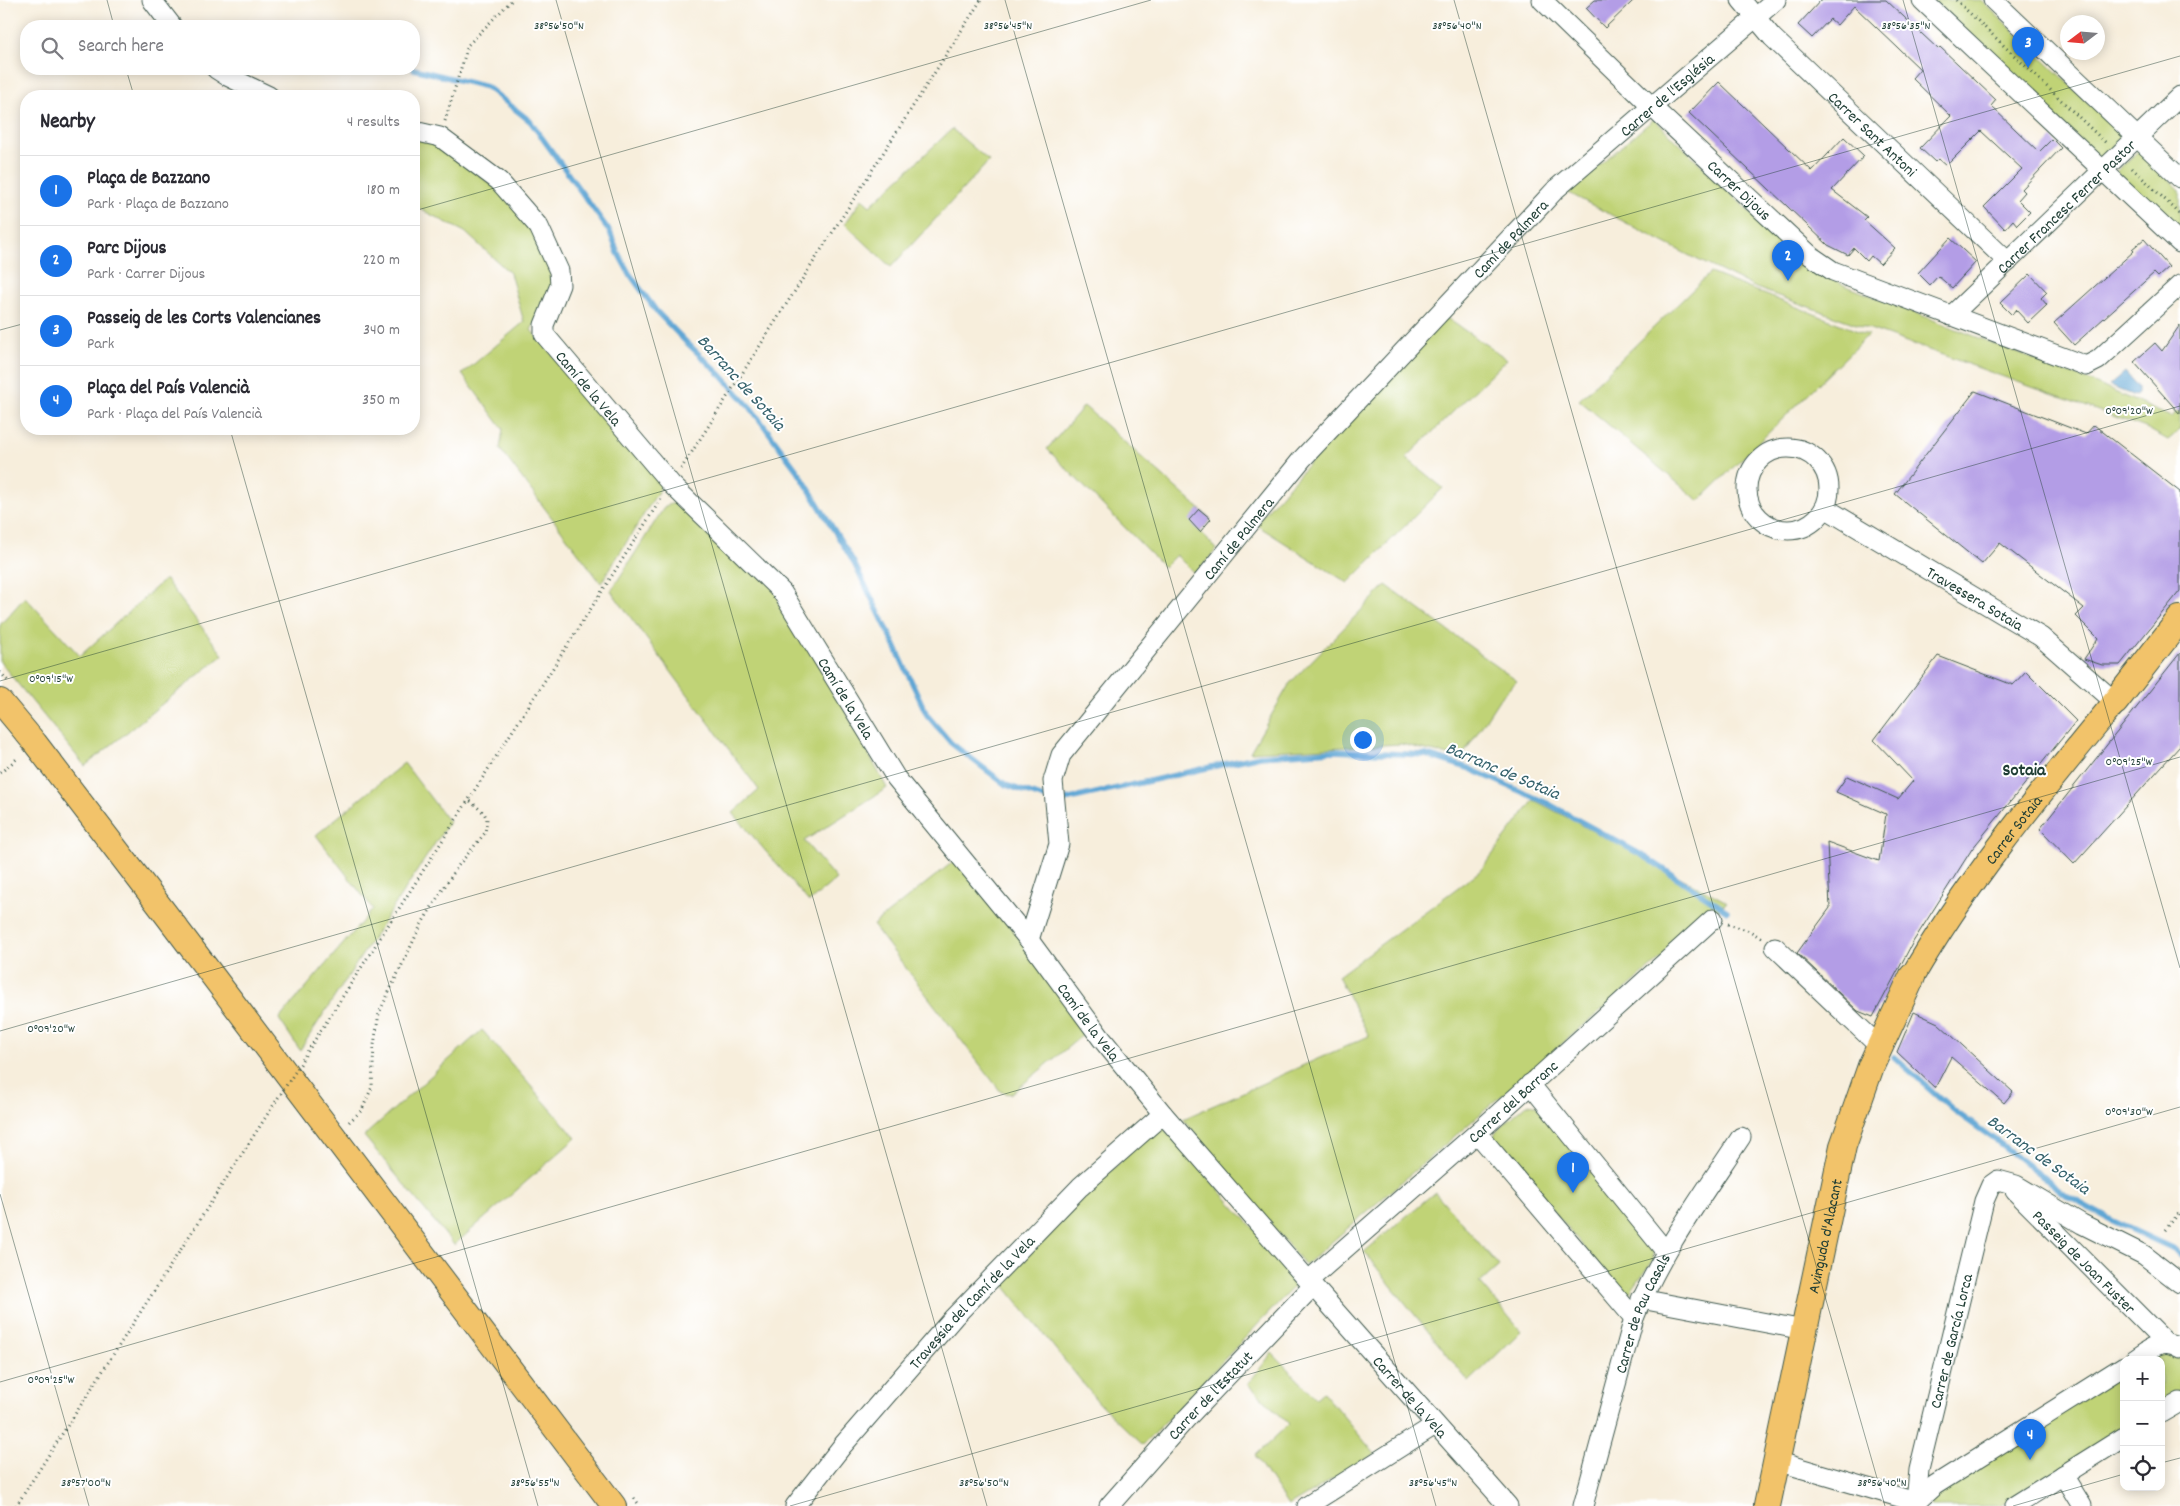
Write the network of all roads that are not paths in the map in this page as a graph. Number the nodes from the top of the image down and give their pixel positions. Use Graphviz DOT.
graph roads {
  1 [pos="152,0"];
  2 [pos="1741,0"];
  3 [pos="1776,0"];
  4 [pos="1922,0"];
  5 [pos="1993,0"];
  6 [pos="1550,3"];
  7 [pos="1755,18"];
  8 [pos="167,20"];
  9 [pos="225,75"];
  10 [pos="256,90"];
  11 [pos="2180,96"];
  12 [pos="1652,107"];
  13 [pos="420,132"];
  14 [pos="2137,137"];
  15 [pos="2102,171"];
  16 [pos="2180,178"];
  17 [pos="1556,189"];
  18 [pos="2180,243"];
  19 [pos="2008,262"];
  20 [pos="2180,285"];
  21 [pos="1951,316"];
  22 [pos="1826,508"];
  23 [pos="2180,619"];
  24 [pos="0,701"];
  25 [pos="2115,702"];
  26 [pos="1713,919"];
  27 [pos="1029,940"];
  28 [pos="1775,947"];
  29 [pos="1912,976"];
  30 [pos="1879,1046"];
  31 [pos="1530,1084"];
  32 [pos="1163,1114"];
  33 [pos="1477,1133"];
  34 [pos="1741,1137"];
  35 [pos="1999,1181"];
  36 [pos="1666,1252"];
  37 [pos="1311,1283"];
  38 [pos="2180,1283"];
  39 [pos="1642,1299"];
  40 [pos="1634,1318"];
  41 [pos="1804,1330"];
  42 [pos="2173,1346"];
  43 [pos="2140,1356"];
  44 [pos="2120,1369"];
  45 [pos="2180,1402"];
  46 [pos="2165,1411"];
  47 [pos="1435,1425"];
  48 [pos="2120,1439"];
  49 [pos="1776,1461"];
  50 [pos="2063,1475"];
  51 [pos="1917,1504"];
  52 [pos="614,1506"];
  53 [pos="795,1506"];
  54 [pos="1110,1506"];
  55 [pos="1306,1506"];
  56 [pos="1508,1506"];
  57 [pos="1584,1506"];
  58 [pos="1767,1506"];
  59 [pos="2014,1506"];
  60 [pos="2082,1506"];
  1 -- 8 [label="street"];
  2 -- 7 [label="street, Carrer Sant Antoni"];
  3 -- 7 [label="street, Carrer de l'Església"];
  4 -- 15 [label="street"];
  5 -- 14 [label="street"];
  6 -- 12 [label="street, Carrer Dijous"];
  7 -- 12 [label="street, Carrer de l'Església"];
  7 -- 19 [label="street, Carrer Sant Antoni"];
  9 -- 10 [label="street"];
  11 -- 14 [label="street, Carrer Francesc Ferrer Pastor"];
  12 -- 17 [label="street, Carrer de l'Església"];
  12 -- 21 [label="street, Carrer Dijous"];
  13 -- 27 [label="street, Camí de la Vela"];
  14 -- 15 [label="street, Carrer Francesc Ferrer Pastor"];
  14 -- 16 [label="street"];
  15 -- 18 [label="street"];
  15 -- 19 [label="street, Carrer Francesc Ferrer Pastor"];
  17 -- 27 [label="street, Camí de Palmera"];
  19 -- 21 [label="street, Carrer Francesc Ferrer Pastor"];
  20 -- 21 [label="street, Carrer Dijous"];
  22 -- 22 [label="street"];
  22 -- 25 [label="street, Travessera Sotaia"];
  23 -- 25 [label="highway, Carrer Sotaia"];
  24 -- 52 [label="main road"];
  25 -- 29 [label="main road, Carrer Sotaia"];
  26 -- 31 [label="street, Carrer del Barranc"];
  27 -- 32 [label="street, Camí de la Vela"];
  28 -- 30 [label="street"];
  29 -- 30 [label="highway, Avinguda d'Alacant"];
  30 -- 41 [label="highway, Avinguda d'Alacant"];
  31 -- 33 [label="street, Carrer del Barranc"];
  31 -- 36 [label="street"];
  32 -- 37 [label="street, Camí de la Vela"];
  32 -- 53 [label="street, Travessia del Camí de la Vela"];
  33 -- 37 [label="street, Carrer del Barranc"];
  33 -- 40 [label="street"];
  34 -- 36 [label="street, Carrer de Pau Casals"];
  35 -- 38 [label="street"];
  35 -- 42 [label="street, Passeig de Joan Fuster"];
  35 -- 51 [label="street, Carrer de García Lorca"];
  36 -- 39 [label="street, Carrer de Pau Casals"];
  37 -- 47 [label="street, Carrer de la Vela"];
  37 -- 54 [label="street, Carrer de l'Estatut"];
  39 -- 40 [label="street, Carrer de Pau Casals"];
  39 -- 41 [label="street"];
  40 -- 57 [label="street, Carrer de Pau Casals"];
  41 -- 49 [label="highway, Avinguda d'Alacant"];
  42 -- 43 [label="street"];
  44 -- 51 [label="street"];
  45 -- 46 [label="street"];
  47 -- 55 [label="street"];
  47 -- 56 [label="street, Carrer de la Vela"];
  48 -- 50 [label="street"];
  49 -- 51 [label="street"];
  49 -- 58 [label="highway, Avinguda d'Alacant"];
  50 -- 59 [label="street"];
  50 -- 60 [label="street"];
}
